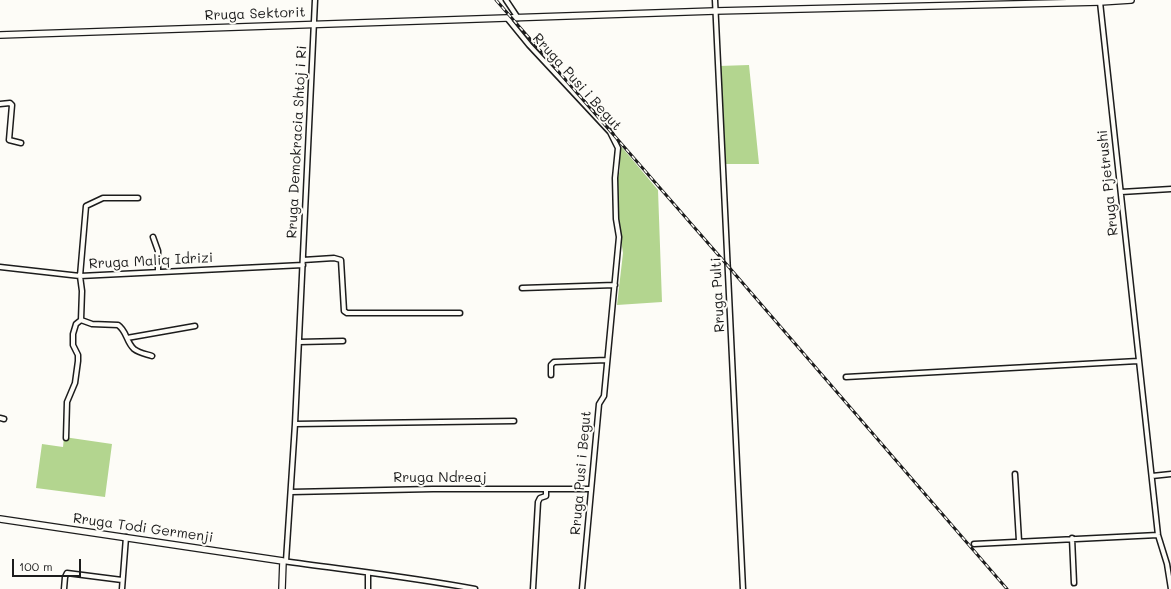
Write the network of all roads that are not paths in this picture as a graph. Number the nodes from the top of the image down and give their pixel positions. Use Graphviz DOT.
graph roads {
  1 [pos="315,0"];
  2 [pos="506,0"];
  3 [pos="715,0"];
  4 [pos="1131,0"];
  5 [pos="1100,1"];
  6 [pos="715,11"];
  7 [pos="509,18"];
  8 [pos="518,18"];
  9 [pos="314,24"];
  10 [pos="0,35"];
  11 [pos="0,104"];
  12 [pos="21,143"];
  13 [pos="1171,189"];
  14 [pos="1121,192"];
  15 [pos="138,198"];
  16 [pos="153,236"];
  17 [pos="303,262"];
  18 [pos="0,267"];
  19 [pos="158,271"];
  20 [pos="80,276"];
  21 [pos="615,285"];
  22 [pos="522,288"];
  23 [pos="460,313"];
  24 [pos="81,320"];
  25 [pos="195,326"];
  26 [pos="127,338"];
  27 [pos="343,341"];
  28 [pos="298,342"];
  29 [pos="152,356"];
  30 [pos="607,360"];
  31 [pos="1138,361"];
  32 [pos="551,375"];
  33 [pos="846,377"];
  34 [pos="514,421"];
  35 [pos="295,424"];
  36 [pos="66,438"];
  37 [pos="1015,474"];
  38 [pos="1171,474"];
  39 [pos="1152,476"];
  40 [pos="546,489"];
  41 [pos="590,489"];
  42 [pos="291,492"];
  43 [pos="0,519"];
  44 [pos="1158,534"];
  45 [pos="126,537"];
  46 [pos="1072,538"];
  47 [pos="1019,542"];
  48 [pos="974,544"];
  49 [pos="284,561"];
  50 [pos="368,573"];
  51 [pos="122,580"];
  52 [pos="1074,583"];
  53 [pos="64,589"];
  54 [pos="122,589"];
  55 [pos="282,589"];
  56 [pos="368,589"];
  57 [pos="475,589"];
  58 [pos="533,589"];
  59 [pos="582,589"];
  60 [pos="743,589"];
  61 [pos="1171,589"];
  1 -- 9 [label="street, Rruga Demokracia Shtoj i Ri"];
  2 -- 8 [label="street"];
  3 -- 6 [label="street, Rruga Pulti"];
  4 -- 5 [label="street, Rruga Sektorit"];
  5 -- 6 [label="street, Rruga Sektorit"];
  5 -- 14 [label="street, Rruga Pjetrushi"];
  6 -- 8 [label="street, Rruga Sektorit"];
  6 -- 60 [label="street, Rruga Pulti"];
  7 -- 8 [label="street, Rruga Sektorit"];
  7 -- 9 [label="street, Rruga Sektorit"];
  7 -- 21 [label="street, Rruga Pusi i Begut"];
  9 -- 10 [label="street, Rruga Sektorit"];
  9 -- 17 [label="street, Rruga Demokracia Shtoj i Ri"];
  11 -- 12 [label="street"];
  13 -- 14 [label="street"];
  14 -- 31 [label="street, Rruga Pjetrushi"];
  15 -- 20 [label="street"];
  16 -- 19 [label="street"];
  17 -- 19 [label="street, Rruga Maliq Idrizi"];
  17 -- 23 [label="street"];
  17 -- 28 [label="street, Rruga Demokracia Shtoj i Ri"];
  18 -- 20 [label="street, Rruga Maliq Idrizi"];
  19 -- 20 [label="street, Rruga Maliq Idrizi"];
  20 -- 24 [label="street"];
  21 -- 22 [label="street"];
  21 -- 30 [label="street, Rruga Pusi i Begut"];
  24 -- 26 [label="street"];
  24 -- 36 [label="street"];
  25 -- 26 [label="street"];
  26 -- 29 [label="street"];
  27 -- 28 [label="street"];
  28 -- 35 [label="street, Rruga Demokracia Shtoj i Ri"];
  30 -- 32 [label="street"];
  30 -- 41 [label="street, Rruga Pusi i Begut"];
  31 -- 33 [label="street"];
  31 -- 39 [label="street, Rruga Pjetrushi"];
  34 -- 35 [label="street"];
  35 -- 42 [label="street, Rruga Demokracia Shtoj i Ri"];
  37 -- 47 [label="street"];
  38 -- 39 [label="street"];
  39 -- 44 [label="street, Rruga Pjetrushi"];
  40 -- 41 [label="street, Rruga Ndreaj"];
  40 -- 42 [label="street, Rruga Ndreaj"];
  40 -- 58 [label="street"];
  41 -- 59 [label="street, Rruga Pusi i Begut"];
  42 -- 49 [label="street, Rruga Demokracia Shtoj i Ri"];
  43 -- 45 [label="street, Rruga Todi Germenji"];
  44 -- 46 [label="street"];
  44 -- 61 [label="street, Rruga Pjetrushi"];
  45 -- 49 [label="street, Rruga Todi Germenji"];
  45 -- 51 [label="street"];
  46 -- 47 [label="street"];
  46 -- 52 [label="street"];
  47 -- 48 [label="street"];
  49 -- 50 [label="street"];
  49 -- 55 [label="street"];
  50 -- 56 [label="street"];
  50 -- 57 [label="street"];
  51 -- 53 [label="street"];
  51 -- 54 [label="street"];
}
